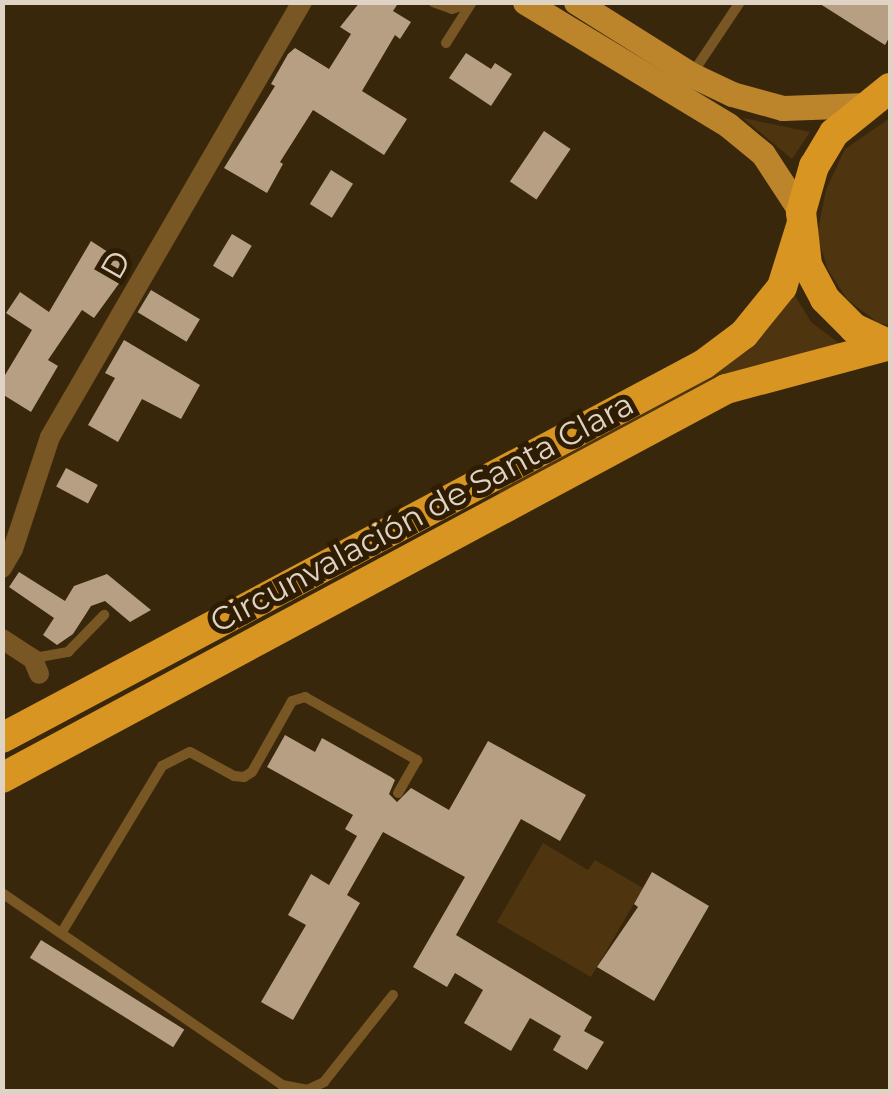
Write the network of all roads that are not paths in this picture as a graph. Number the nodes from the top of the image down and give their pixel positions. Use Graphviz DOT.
graph roads {
  1 [pos="302,2"];
  2 [pos="433,2"];
  3 [pos="471,2"];
  4 [pos="525,2"];
  5 [pos="576,2"];
  6 [pos="740,2"];
  7 [pos="446,43"];
  8 [pos="692,75"];
  9 [pos="878,97"];
  10 [pos="801,219"];
  11 [pos="890,345"];
  12 [pos="2,568"];
  13 [pos="104,615"];
  14 [pos="2,638"];
  15 [pos="36,666"];
  16 [pos="2,738"];
  17 [pos="2,778"];
  18 [pos="398,793"];
  19 [pos="3,893"];
  20 [pos="62,932"];
  21 [pos="393,995"];
  1 -- 12 [label="street, D"];
  2 -- 3 [label="lane"];
  3 -- 7 [label="lane"];
  4 -- 10 [label="main road"];
  5 -- 8 [label="main road"];
  6 -- 8 [label="lane"];
  8 -- 9 [label="main road"];
  9 -- 10 [label="highway, Circunvalación de Santa Clara"];
  10 -- 11 [label="highway"];
  10 -- 16 [label="highway, Circunvalación de Santa Clara"];
  11 -- 17 [label="highway, Circunvalación de Santa Clara"];
  13 -- 15 [label="lane"];
  14 -- 15 [label="street"];
  18 -- 20 [label="lane"];
  19 -- 20 [label="lane"];
  20 -- 21 [label="lane"];
}
